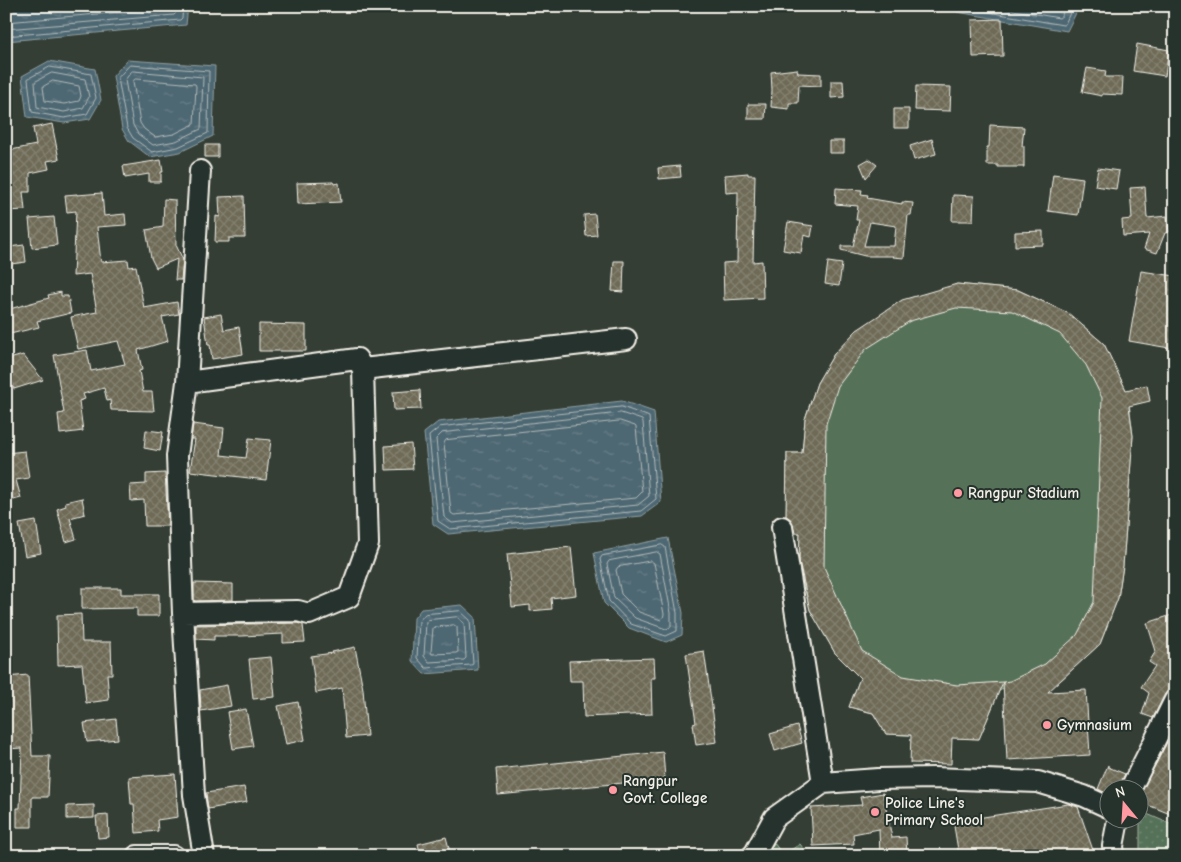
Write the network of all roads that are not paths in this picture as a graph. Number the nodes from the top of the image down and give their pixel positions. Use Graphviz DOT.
graph roads {
  1 [pos="200,171"];
  2 [pos="626,339"];
  3 [pos="363,369"];
  4 [pos="186,382"];
  5 [pos="782,527"];
  6 [pos="183,613"];
  7 [pos="1175,700"];
  8 [pos="1135,780"];
  9 [pos="823,783"];
  10 [pos="1098,802"];
  11 [pos="1116,830"];
  12 [pos="137,856"];
  13 [pos="174,856"];
  14 [pos="204,856"];
  15 [pos="752,856"];
  16 [pos="1114,856"];
  1 -- 4 [label="street"];
  2 -- 3 [label="street"];
  3 -- 4 [label="street"];
  3 -- 6 [label="street"];
  4 -- 6 [label="street"];
  5 -- 9 [label="street"];
  6 -- 14 [label="street"];
  7 -- 8 [label="street"];
  9 -- 10 [label="street"];
  9 -- 15 [label="street"];
  11 -- 16 [label="street"];
  12 -- 13 [label="street"];
}
